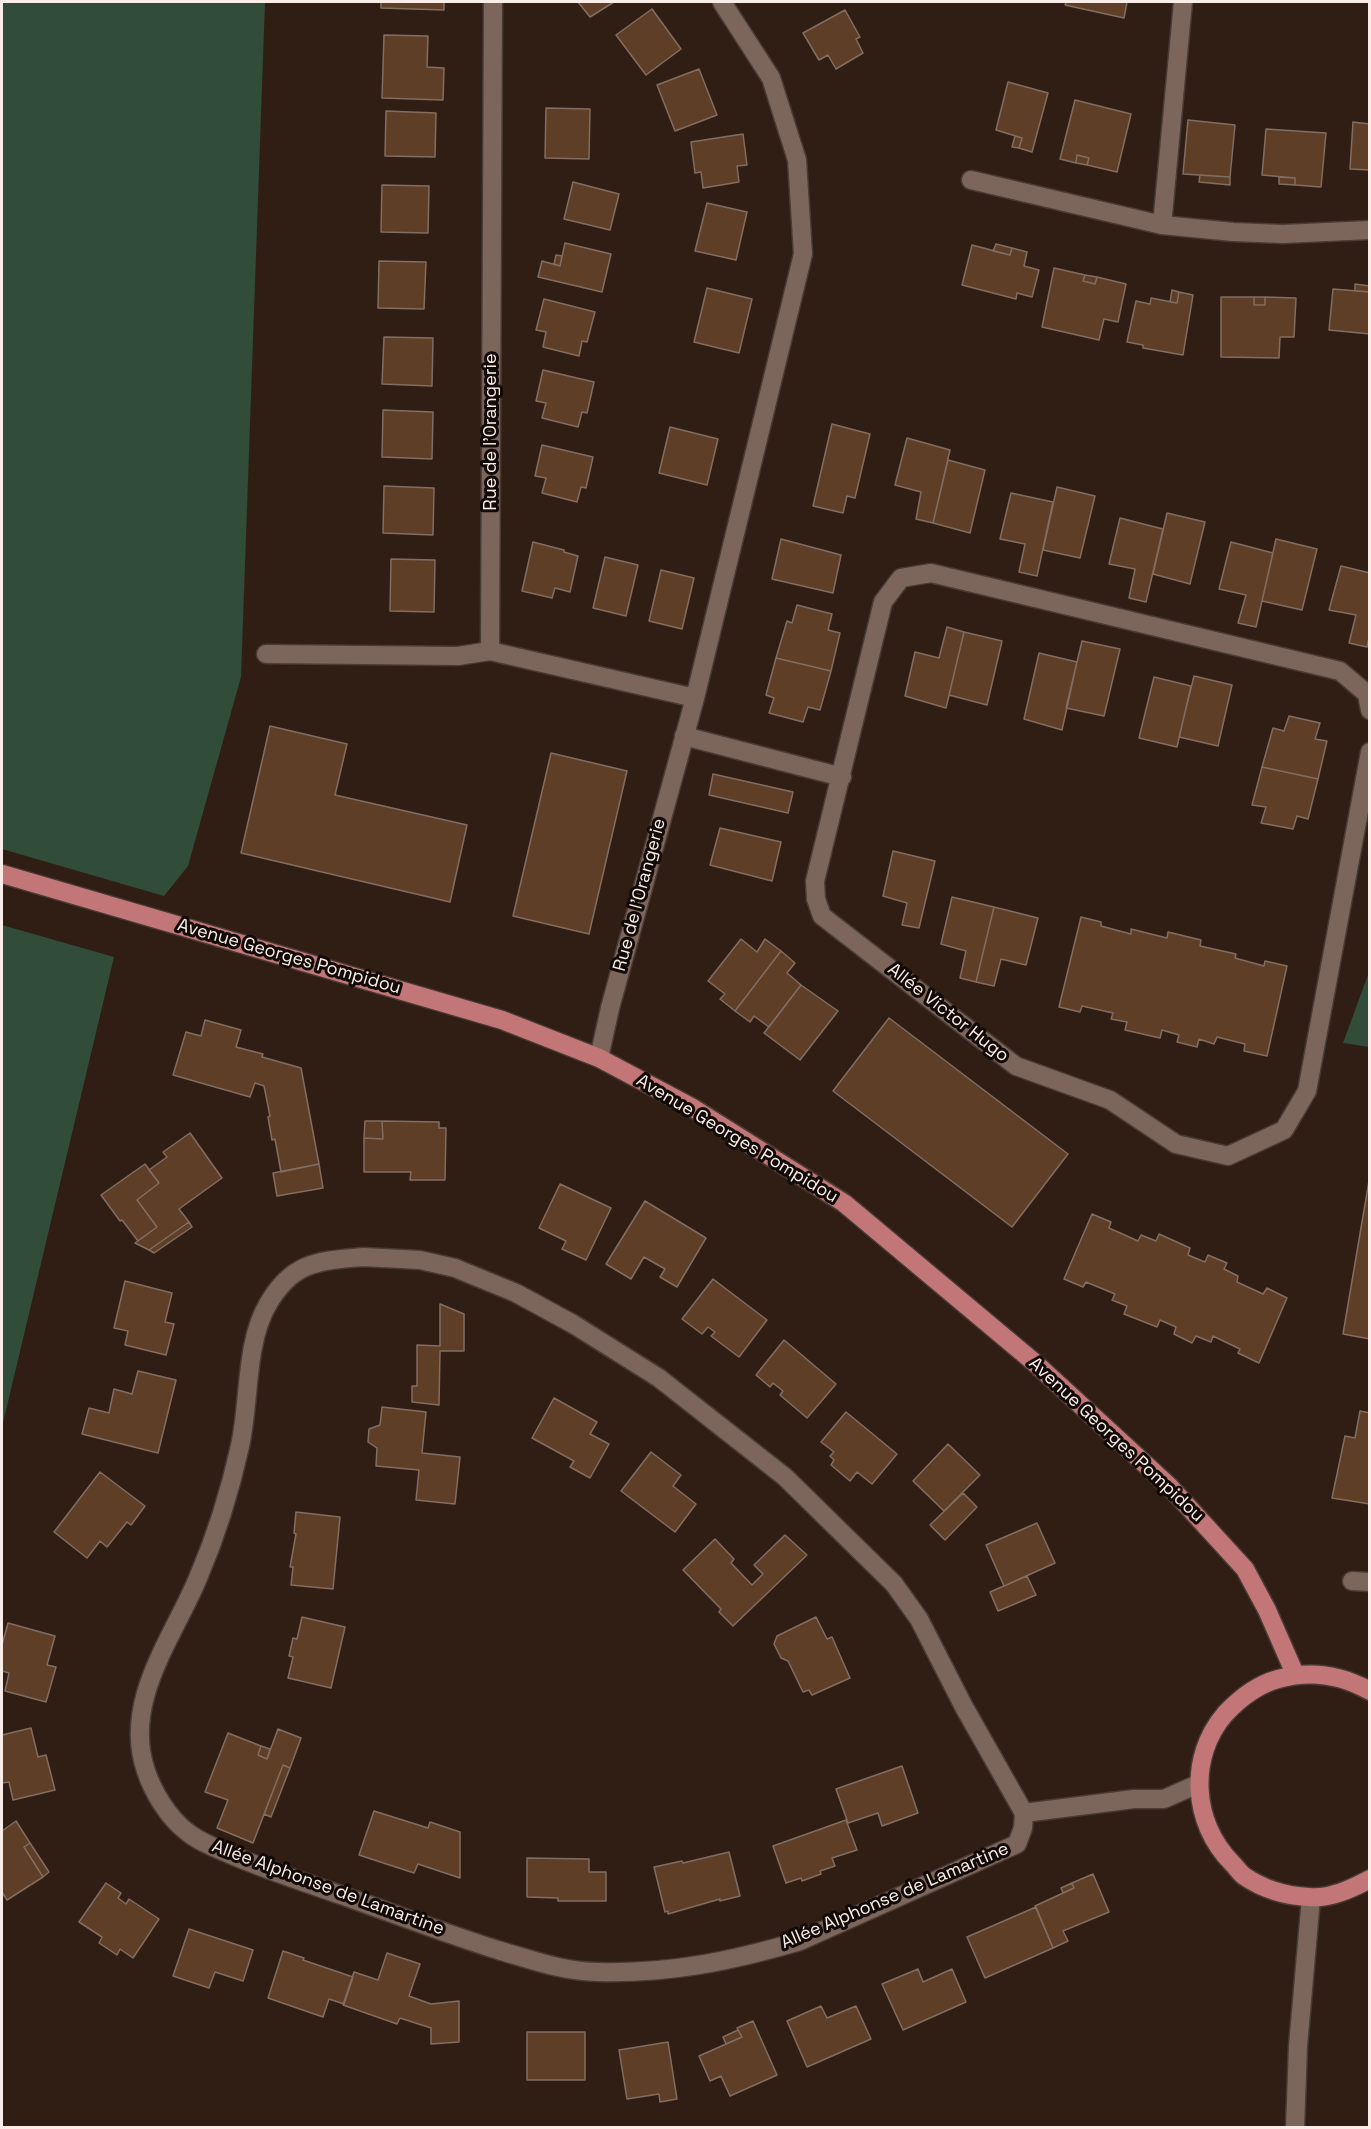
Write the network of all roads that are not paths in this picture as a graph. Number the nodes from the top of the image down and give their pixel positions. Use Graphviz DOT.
graph roads {
  1 [pos="493,2"];
  2 [pos="722,2"];
  3 [pos="1183,2"];
  4 [pos="971,180"];
  5 [pos="1162,225"];
  6 [pos="1370,230"];
  7 [pos="490,651"];
  8 [pos="266,654"];
  9 [pos="695,698"];
  10 [pos="1370,710"];
  11 [pos="684,736"];
  12 [pos="1370,752"];
  13 [pos="842,777"];
  14 [pos="2,874"];
  15 [pos="599,1058"];
  16 [pos="1295,1674"];
  17 [pos="1370,1691"];
  18 [pos="1198,1784"];
  19 [pos="1024,1813"];
  20 [pos="1370,1879"];
  21 [pos="1311,1898"];
  22 [pos="1295,2127"];
  1 -- 7 [label="street, Rue de l'Orangerie"];
  2 -- 9 [label="street, Rue de l'Orangerie"];
  3 -- 5 [label="street"];
  4 -- 5 [label="street"];
  5 -- 6 [label="street"];
  7 -- 8 [label="street"];
  7 -- 9 [label="street"];
  9 -- 11 [label="street, Rue de l'Orangerie"];
  10 -- 13 [label="street, Allée Victor Hugo"];
  11 -- 13 [label="street"];
  11 -- 15 [label="street, Rue de l'Orangerie"];
  12 -- 13 [label="street, Allée Victor Hugo"];
  14 -- 15 [label="main road, Avenue Georges Pompidou"];
  15 -- 16 [label="main road, Avenue Georges Pompidou"];
  16 -- 17 [label="main road"];
  16 -- 18 [label="main road"];
  18 -- 19 [label="street"];
  18 -- 21 [label="main road"];
  19 -- 19 [label="street, Allée Alphonse de Lamartine"];
  20 -- 21 [label="main road"];
  21 -- 22 [label="street"];
}
